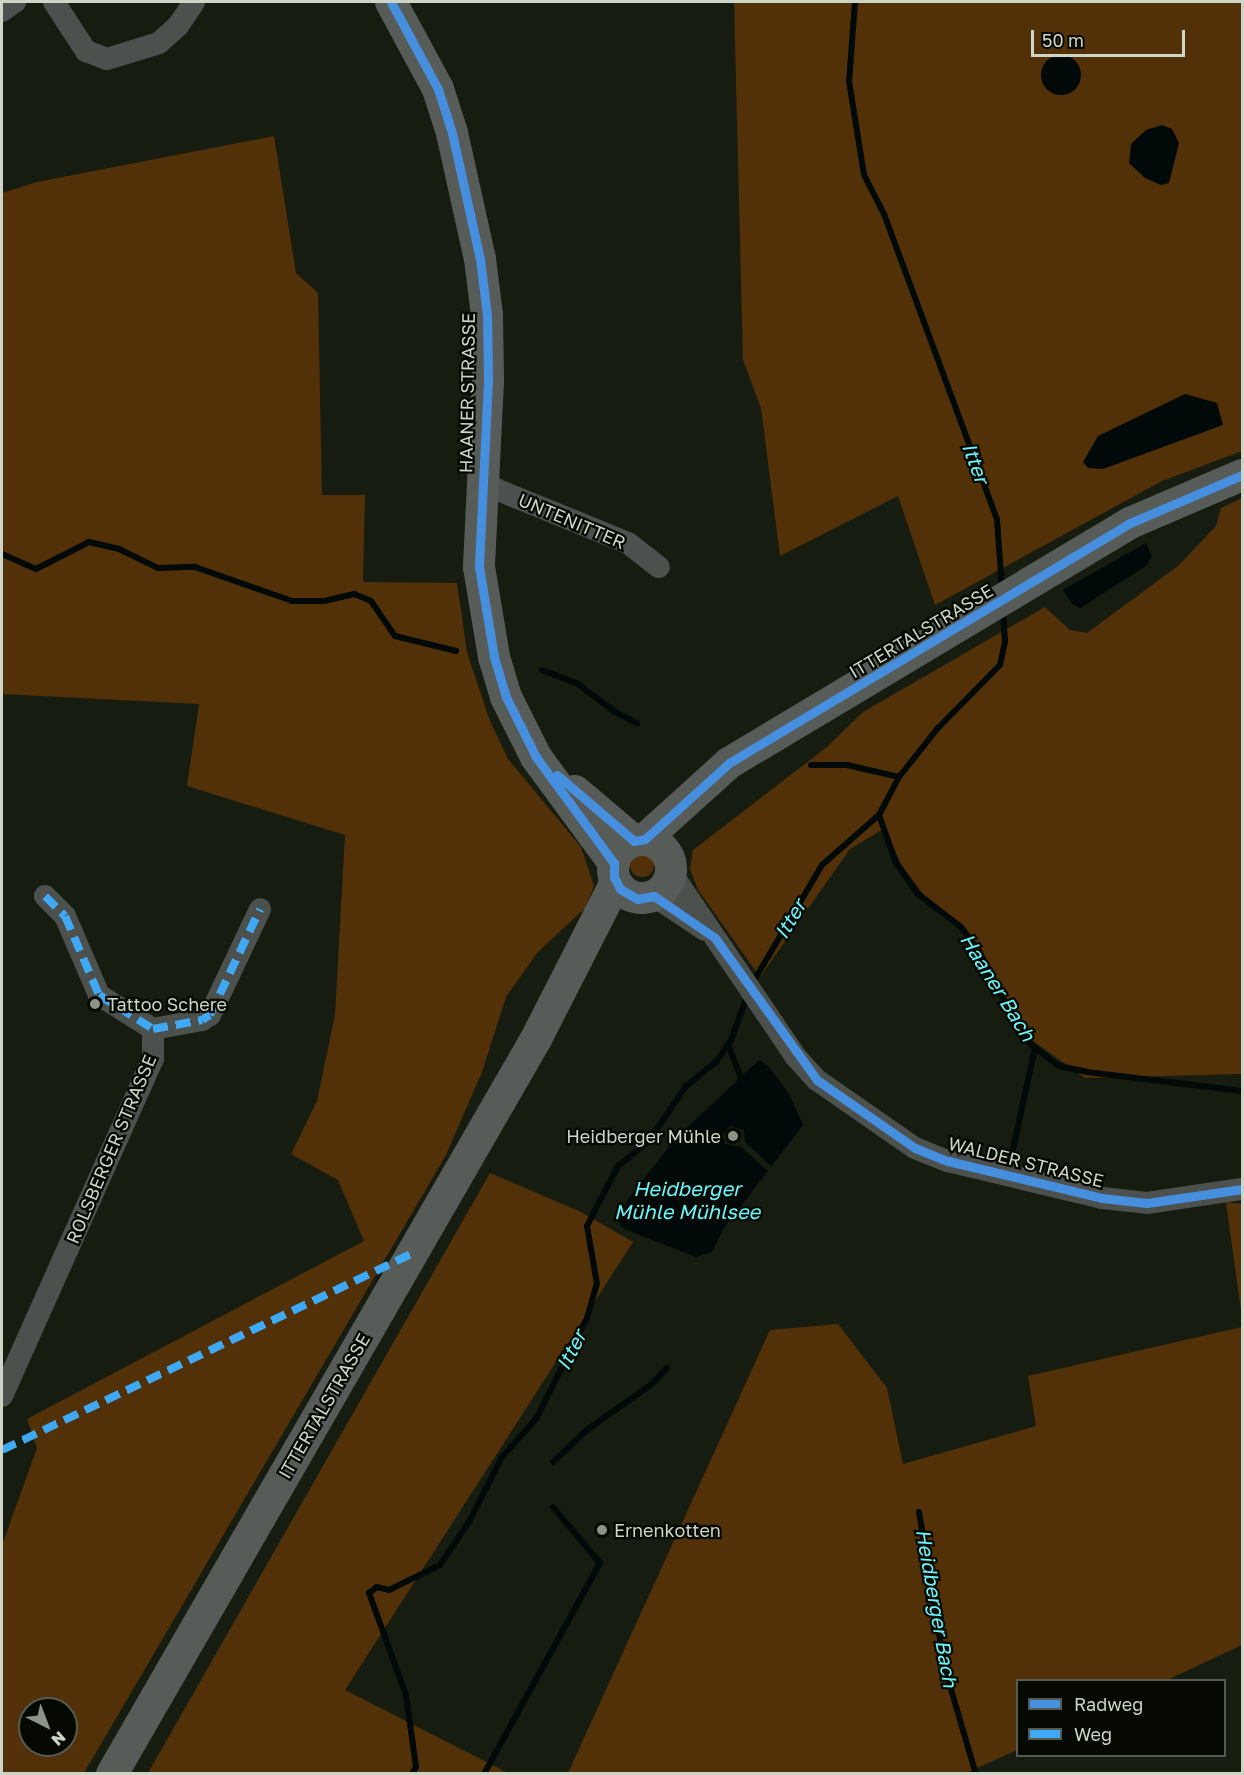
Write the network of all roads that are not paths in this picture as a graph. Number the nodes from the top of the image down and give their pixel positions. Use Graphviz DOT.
graph roads {
  1 [pos="15,2"];
  2 [pos="54,2"];
  3 [pos="194,2"];
  4 [pos="391,2"];
  5 [pos="2,11"];
  6 [pos="1242,475"];
  7 [pos="481,483"];
  8 [pos="659,567"];
  9 [pos="643,869"];
  10 [pos="45,896"];
  11 [pos="260,909"];
  12 [pos="758,998"];
  13 [pos="153,1029"];
  14 [pos="1242,1189"];
  15 [pos="2,1395"];
  16 [pos="112,1773"];
  1 -- 5 [label="street"];
  2 -- 3 [label="street"];
  4 -- 7 [label="main road, HAANER STRASSE"];
  6 -- 9 [label="main road, ITTERTALSTRASSE"];
  7 -- 8 [label="street, UNTENITTER"];
  7 -- 9 [label="main road, HAANER STRASSE"];
  9 -- 12 [label="street, HAANER STRASSE"];
  9 -- 16 [label="main road, ITTERTALSTRASSE"];
  10 -- 13 [label="street"];
  11 -- 13 [label="street, ROLSBERGER STRASSE"];
  12 -- 14 [label="street, WALDER STRASSE"];
  13 -- 15 [label="street, ROLSBERGER STRASSE"];
}
